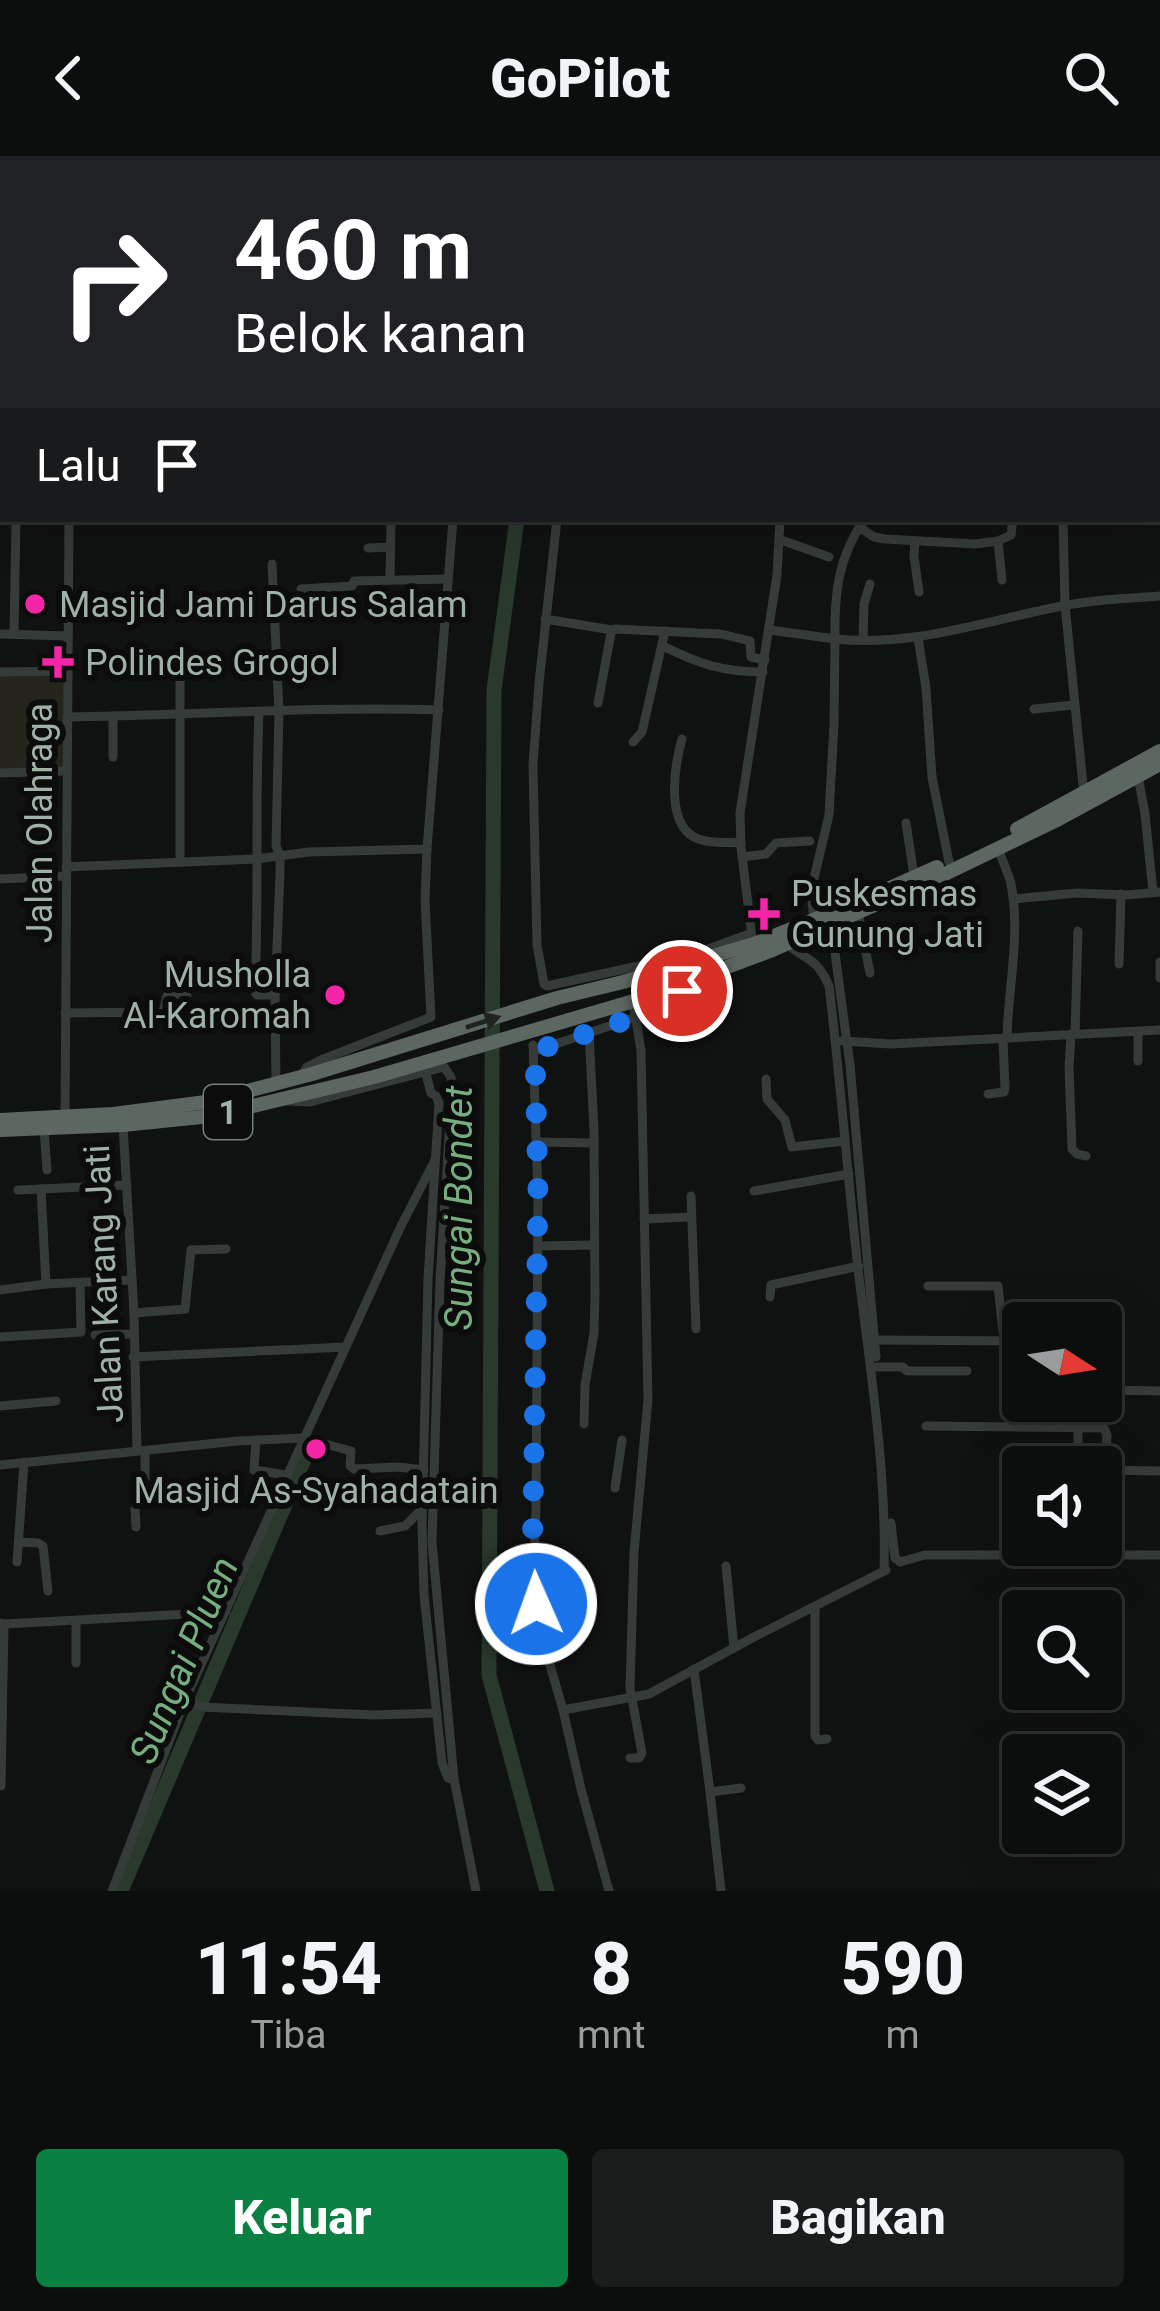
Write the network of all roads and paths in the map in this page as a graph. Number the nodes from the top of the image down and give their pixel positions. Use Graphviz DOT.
graph roads {
  1 [pos="16,522"];
  2 [pos="69,522"];
  3 [pos="391,522"];
  4 [pos="453,522"];
  5 [pos="557,522"];
  6 [pos="780,522"];
  7 [pos="1012,522"];
  8 [pos="1063,522"];
  9 [pos="862,523"];
  10 [pos="781,540"];
  11 [pos="915,541"];
  12 [pos="998,541"];
  13 [pos="391,547"];
  14 [pos="368,548"];
  15 [pos="829,556"];
  16 [pos="272,564"];
  17 [pos="390,579"];
  18 [pos="447,579"];
  19 [pos="1001,580"];
  20 [pos="870,584"];
  21 [pos="301,589"];
  22 [pos="919,592"];
  23 [pos="1160,596"];
  24 [pos="1065,605"];
  25 [pos="545,619"];
  26 [pos="612,630"];
  27 [pos="770,630"];
  28 [pos="665,631"];
  29 [pos="0,634"];
  30 [pos="14,634"];
  31 [pos="67,636"];
  32 [pos="918,638"];
  33 [pos="832,639"];
  34 [pos="863,640"];
  35 [pos="663,646"];
  36 [pos="180,654"];
  37 [pos="765,659"];
  38 [pos="67,671"];
  39 [pos="0,672"];
  40 [pos="763,672"];
  41 [pos="598,703"];
  42 [pos="1074,705"];
  43 [pos="439,710"];
  44 [pos="1034,710"];
  45 [pos="278,711"];
  46 [pos="259,712"];
  47 [pos="180,715"];
  48 [pos="113,716"];
  49 [pos="67,717"];
  50 [pos="682,739"];
  51 [pos="633,742"];
  52 [pos="1160,752"];
  53 [pos="113,757"];
  54 [pos="1160,764"];
  55 [pos="67,771"];
  56 [pos="0,773"];
  57 [pos="1138,776"];
  58 [pos="1086,798"];
  59 [pos="906,823"];
  60 [pos="810,841"];
  61 [pos="741,843"];
  62 [pos="427,849"];
  63 [pos="988,850"];
  64 [pos="280,855"];
  65 [pos="742,856"];
  66 [pos="256,859"];
  67 [pos="180,862"];
  68 [pos="949,862"];
  69 [pos="66,872"];
  70 [pos="0,880"];
  71 [pos="915,882"];
  72 [pos="1157,892"];
  73 [pos="1121,894"];
  74 [pos="1013,899"];
  75 [pos="857,907"];
  76 [pos="817,926"];
  77 [pos="1078,932"];
  78 [pos="753,938"];
  79 [pos="784,939"];
  80 [pos="1160,962"];
  81 [pos="1119,964"];
  82 [pos="870,973"];
  83 [pos="1160,978"];
  84 [pos="274,995"];
  85 [pos="187,996"];
  86 [pos="635,1009"];
  87 [pos="65,1013"];
  88 [pos="1160,1030"];
  89 [pos="589,1032"];
  90 [pos="1138,1032"];
  91 [pos="1073,1034"];
  92 [pos="1005,1039"];
  93 [pos="841,1041"];
  94 [pos="532,1042"];
  95 [pos="1138,1061"];
  96 [pos="426,1074"];
  97 [pos="300,1078"];
  98 [pos="766,1079"];
  99 [pos="276,1084"];
  100 [pos="988,1094"];
  101 [pos="284,1100"];
  102 [pos="122,1119"];
  103 [pos="0,1120"];
  104 [pos="66,1122"];
  105 [pos="44,1129"];
  106 [pos="0,1130"];
  107 [pos="537,1142"];
  108 [pos="594,1143"];
  109 [pos="851,1145"];
  110 [pos="1086,1156"];
  111 [pos="435,1160"];
  112 [pos="47,1170"];
  113 [pos="849,1174"];
  114 [pos="127,1185"];
  115 [pos="41,1189"];
  116 [pos="18,1190"];
  117 [pos="754,1191"];
  118 [pos="691,1196"];
  119 [pos="692,1216"];
  120 [pos="644,1219"];
  121 [pos="595,1245"];
  122 [pos="538,1246"];
  123 [pos="226,1249"];
  124 [pos="862,1265"];
  125 [pos="132,1280"];
  126 [pos="46,1284"];
  127 [pos="80,1284"];
  128 [pos="928,1286"];
  129 [pos="0,1290"];
  130 [pos="770,1297"];
  131 [pos="134,1312"];
  132 [pos="1002,1322"];
  133 [pos="696,1329"];
  134 [pos="134,1334"];
  135 [pos="95,1335"];
  136 [pos="0,1337"];
  137 [pos="875,1340"];
  138 [pos="1002,1340"];
  139 [pos="346,1347"];
  140 [pos="133,1358"];
  141 [pos="877,1367"];
  142 [pos="967,1371"];
  143 [pos="1122,1390"];
  144 [pos="1160,1391"];
  145 [pos="56,1401"];
  146 [pos="0,1406"];
  147 [pos="1078,1422"];
  148 [pos="584,1424"];
  149 [pos="926,1426"];
  150 [pos="1078,1428"];
  151 [pos="306,1438"];
  152 [pos="256,1440"];
  153 [pos="622,1440"];
  154 [pos="1078,1446"];
  155 [pos="1105,1446"];
  156 [pos="141,1451"];
  157 [pos="24,1462"];
  158 [pos="618,1464"];
  159 [pos="0,1465"];
  160 [pos="642,1468"];
  161 [pos="424,1470"];
  162 [pos="1122,1470"];
  163 [pos="1160,1471"];
  164 [pos="286,1475"];
  165 [pos="615,1488"];
  166 [pos="422,1508"];
  167 [pos="136,1528"];
  168 [pos="380,1531"];
  169 [pos="888,1532"];
  170 [pos="19,1542"];
  171 [pos="1002,1552"];
  172 [pos="1122,1553"];
  173 [pos="1160,1555"];
  174 [pos="17,1562"];
  175 [pos="726,1566"];
  176 [pos="892,1567"];
  177 [pos="48,1591"];
  178 [pos="815,1608"];
  179 [pos="226,1612"];
  180 [pos="76,1622"];
  181 [pos="2,1624"];
  182 [pos="734,1648"];
  183 [pos="76,1663"];
  184 [pos="694,1669"];
  185 [pos="631,1699"];
  186 [pos="190,1703"];
  187 [pos="563,1710"];
  188 [pos="437,1713"];
  189 [pos="827,1739"];
  190 [pos="630,1758"];
  191 [pos="454,1780"];
  192 [pos="1,1786"];
  193 [pos="741,1788"];
  194 [pos="710,1792"];
  195 [pos="112,1891"];
  196 [pos="476,1891"];
  197 [pos="609,1891"];
  198 [pos="721,1891"];
  1 -- 30 [label="street"];
  2 -- 31 [label="street, Jalan Olahraga"];
  3 -- 13 [label="street"];
  4 -- 18 [label="street"];
  5 -- 25 [label="street"];
  6 -- 10 [label="street"];
  7 -- 12 [label="street"];
  8 -- 24 [label="street"];
  9 -- 11 [label="street"];
  9 -- 33 [label="street"];
  10 -- 15 [label="street"];
  10 -- 27 [label="street"];
  11 -- 12 [label="street"];
  11 -- 22 [label="street"];
  12 -- 19 [label="street"];
  13 -- 14 [label="street"];
  13 -- 17 [label="street"];
  16 -- 45 [label="street"];
  17 -- 18 [label="street"];
  17 -- 21 [label="street"];
  18 -- 43 [label="street"];
  20 -- 34 [label="street"];
  23 -- 24 [label="street"];
  24 -- 32 [label="street"];
  24 -- 42 [label="street"];
  25 -- 26 [label="street"];
  25 -- 78 [label="street"];
  26 -- 28 [label="street"];
  26 -- 41 [label="street"];
  27 -- 33 [label="street"];
  27 -- 37 [label="street"];
  28 -- 35 [label="street"];
  28 -- 37 [label="street"];
  29 -- 30 [label="street"];
  30 -- 31 [label="street"];
  31 -- 38 [label="street, Jalan Olahraga"];
  32 -- 34 [label="street"];
  32 -- 68 [label="street"];
  33 -- 34 [label="street"];
  33 -- 76 [label="street"];
  35 -- 40 [label="street"];
  35 -- 51 [label="street"];
  36 -- 47 [label="street"];
  37 -- 40 [label="street"];
  38 -- 39 [label="street"];
  38 -- 49 [label="street, Jalan Olahraga"];
  40 -- 61 [label="street"];
  42 -- 44 [label="street"];
  42 -- 58 [label="street"];
  43 -- 45 [label="street"];
  43 -- 62 [label="street"];
  45 -- 46 [label="street"];
  45 -- 64 [label="street"];
  46 -- 47 [label="street"];
  46 -- 66 [label="street"];
  47 -- 48 [label="street"];
  47 -- 67 [label="street"];
  48 -- 49 [label="street"];
  48 -- 53 [label="street"];
  49 -- 55 [label="street, Jalan Olahraga"];
  50 -- 61 [label="street"];
  52 -- 58 [label="highway, 1"];
  54 -- 57 [label="highway, 1"];
  55 -- 56 [label="street"];
  55 -- 69 [label="street, Jalan Olahraga"];
  57 -- 58 [label="highway, 1"];
  57 -- 72 [label="street"];
  58 -- 63 [label="highway, 1"];
  59 -- 71 [label="street"];
  60 -- 65 [label="street"];
  61 -- 65 [label="street"];
  62 -- 64 [label="street"];
  62 -- 97 [label="street"];
  63 -- 68 [label="highway, 1"];
  63 -- 71 [label="highway, 1"];
  63 -- 74 [label="street"];
  64 -- 66 [label="street"];
  64 -- 84 [label="street"];
  65 -- 78 [label="street"];
  66 -- 67 [label="street"];
  66 -- 84 [label="street"];
  67 -- 69 [label="street"];
  68 -- 71 [label="highway, 1"];
  69 -- 70 [label="street"];
  69 -- 87 [label="street, Jalan Olahraga"];
  71 -- 75 [label="highway, 1"];
  72 -- 73 [label="street"];
  73 -- 74 [label="street"];
  73 -- 81 [label="street"];
  74 -- 92 [label="street"];
  75 -- 76 [label="highway, 1"];
  75 -- 82 [label="street"];
  76 -- 79 [label="highway, 1"];
  76 -- 93 [label="street"];
  77 -- 91 [label="street"];
  78 -- 79 [label="highway, 1"];
  97 -- 78 [label="highway, 1, one-way"];
  79 -- 86 [label="highway, 1"];
  79 -- 93 [label="street"];
  80 -- 83 [label="street"];
  84 -- 99 [label="street"];
  85 -- 87 [label="street"];
  86 -- 89 [label="street"];
  86 -- 94 [label="highway, 1"];
  86 -- 120 [label="street"];
  87 -- 104 [label="street, Jalan Olahraga"];
  88 -- 90 [label="street"];
  89 -- 94 [label="street"];
  89 -- 108 [label="street"];
  90 -- 91 [label="street"];
  90 -- 95 [label="street"];
  91 -- 92 [label="street"];
  91 -- 110 [label="street"];
  92 -- 93 [label="street"];
  92 -- 100 [label="street"];
  93 -- 109 [label="street"];
  94 -- 101 [label="highway, 1"];
  94 -- 107 [label="street"];
  96 -- 101 [label="street"];
  96 -- 111 [label="street"];
  96 -- 191 [label="street"];
  97 -- 99 [label="highway, 1"];
  98 -- 109 [label="street"];
  99 -- 102 [label="highway, 1"];
  101 -- 102 [label="highway, 1"];
  102 -- 104 [label="highway, 1"];
  102 -- 114 [label="street, Jalan Karang Jati"];
  103 -- 104 [label="highway, 1"];
  104 -- 105 [label="highway, 1"];
  105 -- 106 [label="highway, 1"];
  105 -- 112 [label="street"];
  107 -- 108 [label="street"];
  107 -- 122 [label="street"];
  108 -- 121 [label="street"];
  109 -- 113 [label="street"];
  109 -- 124 [label="street"];
  111 -- 139 [label="street"];
  111 -- 161 [label="street"];
  113 -- 117 [label="street"];
  113 -- 124 [label="street"];
  114 -- 115 [label="street"];
  114 -- 125 [label="street, Jalan Karang Jati"];
  115 -- 116 [label="street"];
  115 -- 126 [label="street"];
  118 -- 119 [label="street"];
  119 -- 120 [label="street"];
  119 -- 133 [label="street"];
  120 -- 160 [label="street"];
  121 -- 122 [label="street"];
  121 -- 148 [label="street"];
  122 -- 187 [label="street"];
  123 -- 131 [label="street"];
  124 -- 130 [label="street"];
  124 -- 137 [label="street"];
  124 -- 169 [label="street"];
  125 -- 127 [label="street"];
  125 -- 131 [label="street, Jalan Karang Jati"];
  126 -- 127 [label="street"];
  126 -- 129 [label="street"];
  127 -- 136 [label="street"];
  128 -- 132 [label="street"];
  131 -- 134 [label="street, Jalan Karang Jati"];
  134 -- 135 [label="street"];
  134 -- 140 [label="street, Jalan Karang Jati"];
  137 -- 138 [label="street"];
  137 -- 141 [label="street"];
  139 -- 140 [label="street"];
  139 -- 151 [label="street"];
  140 -- 156 [label="street, Jalan Karang Jati"];
  141 -- 142 [label="street"];
  141 -- 169 [label="street"];
  143 -- 144 [label="street"];
  145 -- 146 [label="street"];
  147 -- 150 [label="street"];
  149 -- 150 [label="street"];
  150 -- 154 [label="street"];
  150 -- 155 [label="street"];
  151 -- 152 [label="street, Jalan Karang Jati"];
  151 -- 161 [label="street"];
  151 -- 164 [label="street"];
  152 -- 156 [label="street, Jalan Karang Jati"];
  152 -- 164 [label="street"];
  153 -- 158 [label="street"];
  156 -- 157 [label="street, Jalan Karang Jati"];
  156 -- 167 [label="street"];
  157 -- 159 [label="street, Jalan Karang Jati"];
  157 -- 170 [label="street"];
  158 -- 160 [label="street"];
  158 -- 165 [label="street"];
  160 -- 185 [label="street"];
  161 -- 166 [label="street"];
  162 -- 163 [label="street"];
  164 -- 179 [label="street"];
  166 -- 168 [label="street"];
  166 -- 188 [label="street"];
  169 -- 176 [label="street"];
  170 -- 174 [label="street"];
  170 -- 177 [label="street"];
  171 -- 176 [label="street"];
  172 -- 173 [label="street"];
  175 -- 182 [label="street"];
  176 -- 178 [label="street"];
  178 -- 182 [label="street"];
  178 -- 189 [label="street"];
  179 -- 180 [label="street"];
  179 -- 186 [label="street"];
  180 -- 181 [label="street"];
  180 -- 183 [label="street"];
  181 -- 192 [label="street"];
  182 -- 184 [label="street"];
  184 -- 185 [label="street"];
  184 -- 194 [label="street"];
  185 -- 187 [label="street"];
  185 -- 190 [label="street"];
  186 -- 188 [label="street"];
  186 -- 195 [label="street"];
  187 -- 197 [label="street"];
  188 -- 191 [label="street"];
  191 -- 196 [label="street"];
  193 -- 194 [label="street"];
  194 -- 198 [label="street"];
}
